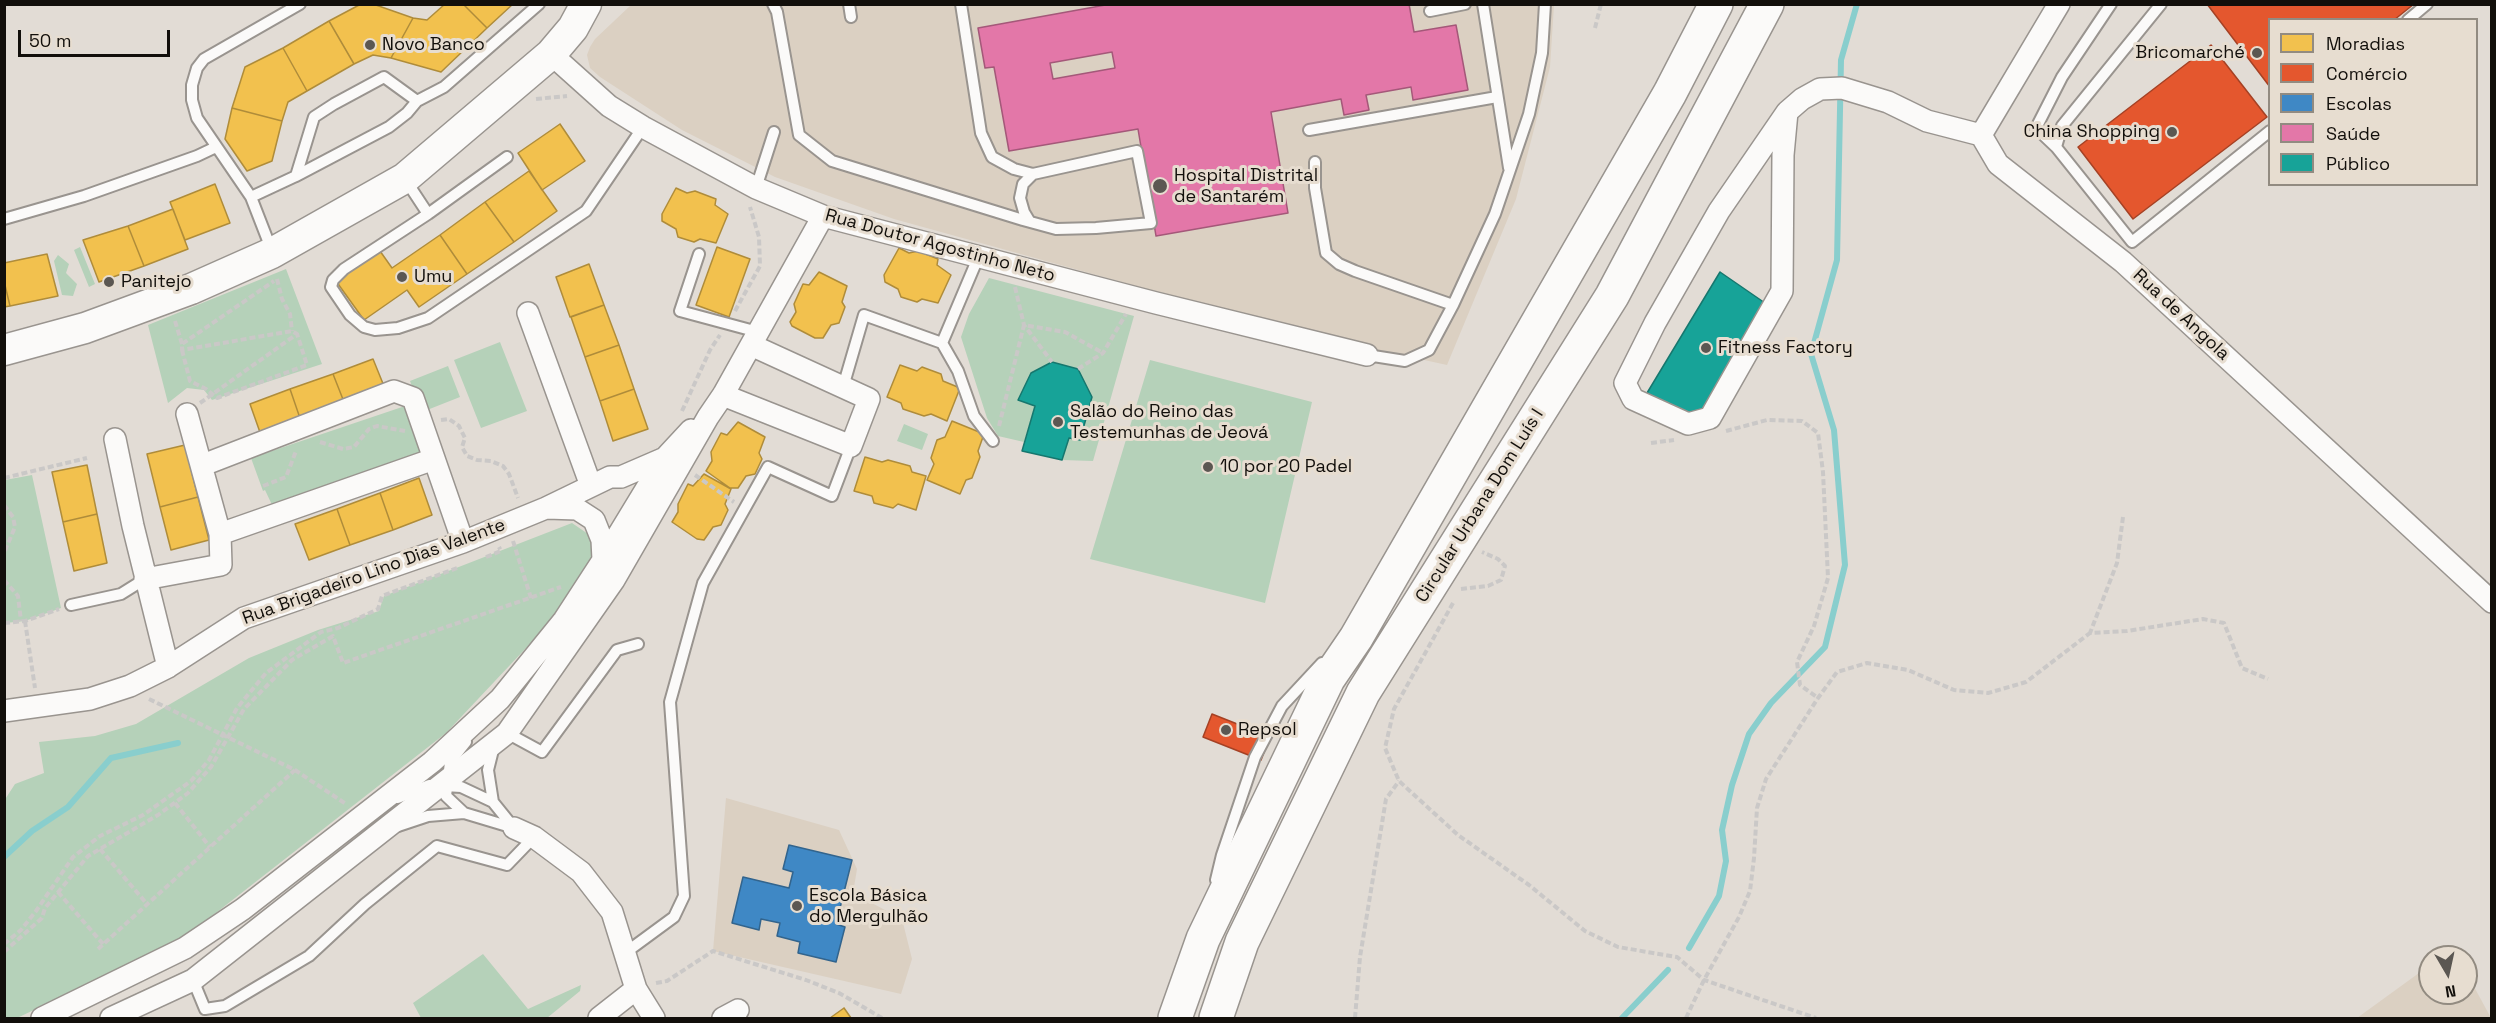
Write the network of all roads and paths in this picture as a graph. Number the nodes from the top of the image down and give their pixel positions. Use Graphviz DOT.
graph roads {
  1 [pos="300,4"];
  2 [pos="538,4"];
  3 [pos="610,4"];
  4 [pos="773,4"];
  5 [pos="849,4"];
  6 [pos="961,4"];
  7 [pos="1465,4"];
  8 [pos="1483,4"];
  9 [pos="1545,4"];
  10 [pos="1601,4"];
  11 [pos="1716,4"];
  12 [pos="1767,4"];
  13 [pos="2059,4"];
  14 [pos="2111,4"];
  15 [pos="2161,4"];
  16 [pos="2427,4"];
  17 [pos="1430,11"];
  18 [pos="580,16"];
  19 [pos="851,17"];
  20 [pos="2410,18"];
  21 [pos="1595,28"];
  22 [pos="550,54"];
  23 [pos="1497,97"];
  24 [pos="417,101"];
  25 [pos="1787,112"];
  26 [pos="643,127"];
  27 [pos="1309,130"];
  28 [pos="774,132"];
  29 [pos="2268,133"];
  30 [pos="1981,135"];
  31 [pos="216,147"];
  32 [pos="2056,147"];
  33 [pos="507,157"];
  34 [pos="1315,162"];
  35 [pos="1509,169"];
  36 [pos="1033,174"];
  37 [pos="296,176"];
  38 [pos="405,178"];
  39 [pos="1740,180"];
  40 [pos="756,188"];
  41 [pos="1782,195"];
  42 [pos="251,197"];
  43 [pos="428,214"];
  44 [pos="823,216"];
  45 [pos="4,219"];
  46 [pos="1030,222"];
  47 [pos="2132,242"];
  48 [pos="699,254"];
  49 [pos="978,258"];
  50 [pos="2124,262"];
  51 [pos="275,266"];
  52 [pos="1010,266"];
  53 [pos="1136,297"];
  54 [pos="1453,305"];
  55 [pos="528,313"];
  56 [pos="1024,325"];
  57 [pos="295,333"];
  58 [pos="755,339"];
  59 [pos="942,343"];
  60 [pos="4,350"];
  61 [pos="182,350"];
  62 [pos="1103,353"];
  63 [pos="1367,355"];
  64 [pos="1052,362"];
  65 [pos="1078,369"];
  66 [pos="843,387"];
  67 [pos="213,393"];
  68 [pos="723,395"];
  69 [pos="187,414"];
  70 [pos="1002,420"];
  71 [pos="422,425"];
  72 [pos="1717,433"];
  73 [pos="115,439"];
  74 [pos="1679,440"];
  75 [pos="993,441"];
  76 [pos="1651,442"];
  77 [pos="312,444"];
  78 [pos="851,446"];
  79 [pos="300,449"];
  80 [pos="87,458"];
  81 [pos="434,459"];
  82 [pos="673,461"];
  83 [pos="202,465"];
  84 [pos="4,478"];
  85 [pos="264,486"];
  86 [pos="591,486"];
  87 [pos="518,498"];
  88 [pos="4,505"];
  89 [pos="546,508"];
  90 [pos="744,509"];
  91 [pos="2122,517"];
  92 [pos="507,523"];
  93 [pos="220,534"];
  94 [pos="463,542"];
  95 [pos="4,553"];
  96 [pos="603,560"];
  97 [pos="1477,561"];
  98 [pos="145,579"];
  99 [pos="591,579"];
  100 [pos="1466,579"];
  101 [pos="4,580"];
  102 [pos="1461,589"];
  103 [pos="531,598"];
  104 [pos="2492,602"];
  105 [pos="71,605"];
  106 [pos="23,621"];
  107 [pos="4,623"];
  108 [pos="2090,633"];
  109 [pos="638,644"];
  110 [pos="168,667"];
  111 [pos="2268,679"];
  112 [pos="124,687"];
  113 [pos="1818,698"];
  114 [pos="500,699"];
  115 [pos="38,706"];
  116 [pos="4,711"];
  117 [pos="228,737"];
  118 [pos="501,738"];
  119 [pos="295,770"];
  120 [pos="1399,781"];
  121 [pos="445,784"];
  122 [pos="493,802"];
  123 [pos="175,803"];
  124 [pos="366,812"];
  125 [pos="464,813"];
  126 [pos="514,828"];
  127 [pos="384,830"];
  128 [pos="534,837"];
  129 [pos="210,847"];
  130 [pos="100,849"];
  131 [pos="58,892"];
  132 [pos="147,904"];
  133 [pos="104,944"];
  134 [pos="98,949"];
  135 [pos="4,952"];
  136 [pos="625,952"];
  137 [pos="194,980"];
  138 [pos="1704,980"];
  139 [pos="636,989"];
  140 [pos="42,1018"];
  141 [pos="111,1018"];
  142 [pos="599,1018"];
  143 [pos="654,1018"];
  144 [pos="882,1018"];
  145 [pos="1175,1018"];
  146 [pos="1216,1018"];
  147 [pos="1355,1018"];
  148 [pos="1686,1018"];
  149 [pos="1816,1018"];
  1 -- 31 [label="lane"];
  2 -- 24 [label="lane"];
  3 -- 18 [label="main road"];
  4 -- 46 [label="lane"];
  5 -- 19 [label="lane"];
  6 -- 36 [label="lane"];
  7 -- 17 [label="lane"];
  8 -- 23 [label="lane"];
  9 -- 35 [label="lane"];
  10 -- 21 [label="path"];
  11 -- 145 [label="highway, Circular Urbana Dom Luís I"];
  12 -- 146 [label="highway, Circular Urbana Dom Luís I"];
  13 -- 30 [label="street"];
  14 -- 32 [label="lane"];
  15 -- 32 [label="lane"];
  16 -- 20 [label="lane"];
  18 -- 22 [label="main road"];
  22 -- 26 [label="street, Rua Doutor Agostinho Neto"];
  22 -- 38 [label="main road"];
  23 -- 27 [label="lane"];
  23 -- 35 [label="lane"];
  24 -- 37 [label="lane"];
  24 -- 37 [label="lane"];
  25 -- 30 [label="street"];
  25 -- 39 [label="street"];
  25 -- 41 [label="street"];
  26 -- 40 [label="street, Rua Doutor Agostinho Neto"];
  26 -- 43 [label="lane"];
  28 -- 40 [label="lane"];
  29 -- 47 [label="lane"];
  30 -- 50 [label="street, Rua de Angola"];
  31 -- 42 [label="lane"];
  31 -- 45 [label="lane"];
  32 -- 47 [label="lane"];
  33 -- 43 [label="lane"];
  34 -- 54 [label="lane"];
  35 -- 54 [label="lane"];
  36 -- 46 [label="lane"];
  36 -- 46 [label="lane"];
  37 -- 42 [label="lane"];
  38 -- 43 [label="lane"];
  38 -- 51 [label="main road"];
  39 -- 41 [label="street"];
  39 -- 41 [label="street"];
  40 -- 44 [label="street, Rua Doutor Agostinho Neto"];
  42 -- 51 [label="lane"];
  44 -- 49 [label="street, Rua Doutor Agostinho Neto"];
  44 -- 58 [label="street, Rua Brigadeiro Lino Dias Valente"];
  47 -- 50 [label="lane"];
  48 -- 58 [label="lane"];
  49 -- 52 [label="street, Rua Doutor Agostinho Neto"];
  49 -- 59 [label="lane"];
  50 -- 104 [label="street, Rua de Angola"];
  51 -- 57 [label="path"];
  51 -- 60 [label="main road"];
  51 -- 61 [label="path"];
  52 -- 53 [label="street, Rua Doutor Agostinho Neto"];
  52 -- 56 [label="path"];
  53 -- 62 [label="path"];
  53 -- 63 [label="street, Rua Doutor Agostinho Neto"];
  54 -- 63 [label="lane"];
  55 -- 86 [label="street"];
  56 -- 62 [label="path"];
  56 -- 64 [label="path"];
  56 -- 70 [label="path"];
  57 -- 61 [label="path"];
  57 -- 67 [label="path"];
  57 -- 67 [label="path"];
  58 -- 66 [label="street"];
  58 -- 68 [label="street, Rua Brigadeiro Lino Dias Valente"];
  59 -- 66 [label="lane"];
  59 -- 75 [label="lane"];
  61 -- 67 [label="path"];
  62 -- 65 [label="path"];
  66 -- 78 [label="street"];
  67 -- 69 [label="path"];
  68 -- 78 [label="street"];
  68 -- 82 [label="street, Rua Brigadeiro Lino Dias Valente"];
  69 -- 83 [label="street"];
  71 -- 77 [label="path"];
  71 -- 81 [label="street"];
  71 -- 83 [label="street"];
  71 -- 87 [label="path"];
  72 -- 113 [label="path"];
  73 -- 98 [label="street"];
  74 -- 76 [label="path"];
  78 -- 90 [label="lane"];
  79 -- 85 [label="path"];
  80 -- 84 [label="path"];
  81 -- 93 [label="street"];
  81 -- 94 [label="street"];
  82 -- 86 [label="street, Rua Brigadeiro Lino Dias Valente"];
  82 -- 90 [label="path"];
  82 -- 96 [label="street, Rua Brigadeiro Lino Dias Valente"];
  82 -- 118 [label="street, Rua Brigadeiro Lino Dias Valente"];
  83 -- 93 [label="street"];
  86 -- 89 [label="street, Rua Brigadeiro Lino Dias Valente"];
  88 -- 95 [label="path"];
  89 -- 92 [label="street, Rua Brigadeiro Lino Dias Valente"];
  89 -- 96 [label="street, Rua Brigadeiro Lino Dias Valente"];
  90 -- 136 [label="lane"];
  91 -- 108 [label="path"];
  92 -- 94 [label="street, Rua Brigadeiro Lino Dias Valente"];
  92 -- 103 [label="path"];
  93 -- 98 [label="street"];
  94 -- 110 [label="street, Rua Brigadeiro Lino Dias Valente"];
  96 -- 99 [label="street"];
  97 -- 102 [label="path"];
  98 -- 105 [label="lane"];
  98 -- 110 [label="street"];
  99 -- 103 [label="path"];
  99 -- 114 [label="street"];
  100 -- 102 [label="path"];
  101 -- 106 [label="path"];
  102 -- 120 [label="path"];
  103 -- 117 [label="path"];
  105 -- 106 [label="path"];
  106 -- 107 [label="path"];
  106 -- 115 [label="path"];
  108 -- 111 [label="path"];
  108 -- 113 [label="path"];
  109 -- 118 [label="lane"];
  110 -- 112 [label="street, Rua Brigadeiro Lino Dias Valente"];
  112 -- 115 [label="street, Rua Brigadeiro Lino Dias Valente"];
  112 -- 117 [label="path"];
  113 -- 138 [label="path"];
  114 -- 121 [label="lane"];
  114 -- 124 [label="street"];
  115 -- 116 [label="street, Rua Brigadeiro Lino Dias Valente"];
  117 -- 119 [label="path"];
  117 -- 123 [label="path"];
  118 -- 121 [label="street, Rua Brigadeiro Lino Dias Valente"];
  118 -- 122 [label="lane"];
  119 -- 124 [label="path"];
  119 -- 129 [label="path"];
  120 -- 138 [label="path"];
  120 -- 147 [label="path"];
  121 -- 122 [label="lane"];
  121 -- 124 [label="lane"];
  121 -- 125 [label="lane"];
  121 -- 127 [label="street, Rua Brigadeiro Lino Dias Valente"];
  122 -- 126 [label="lane"];
  123 -- 129 [label="path"];
  123 -- 130 [label="path"];
  124 -- 140 [label="street"];
  125 -- 126 [label="lane"];
  125 -- 127 [label="lane"];
  126 -- 128 [label="street"];
  127 -- 137 [label="street, Rua Brigadeiro Lino Dias Valente"];
  128 -- 136 [label="street"];
  128 -- 137 [label="lane"];
  129 -- 132 [label="path"];
  130 -- 131 [label="path"];
  130 -- 132 [label="path"];
  131 -- 133 [label="path"];
  131 -- 135 [label="path"];
  132 -- 133 [label="path"];
  133 -- 134 [label="path"];
  136 -- 139 [label="street"];
  137 -- 141 [label="street, Rua Brigadeiro Lino Dias Valente"];
  138 -- 148 [label="path"];
  138 -- 149 [label="path"];
  139 -- 142 [label="street"];
  139 -- 143 [label="street"];
  139 -- 144 [label="path"];
}
